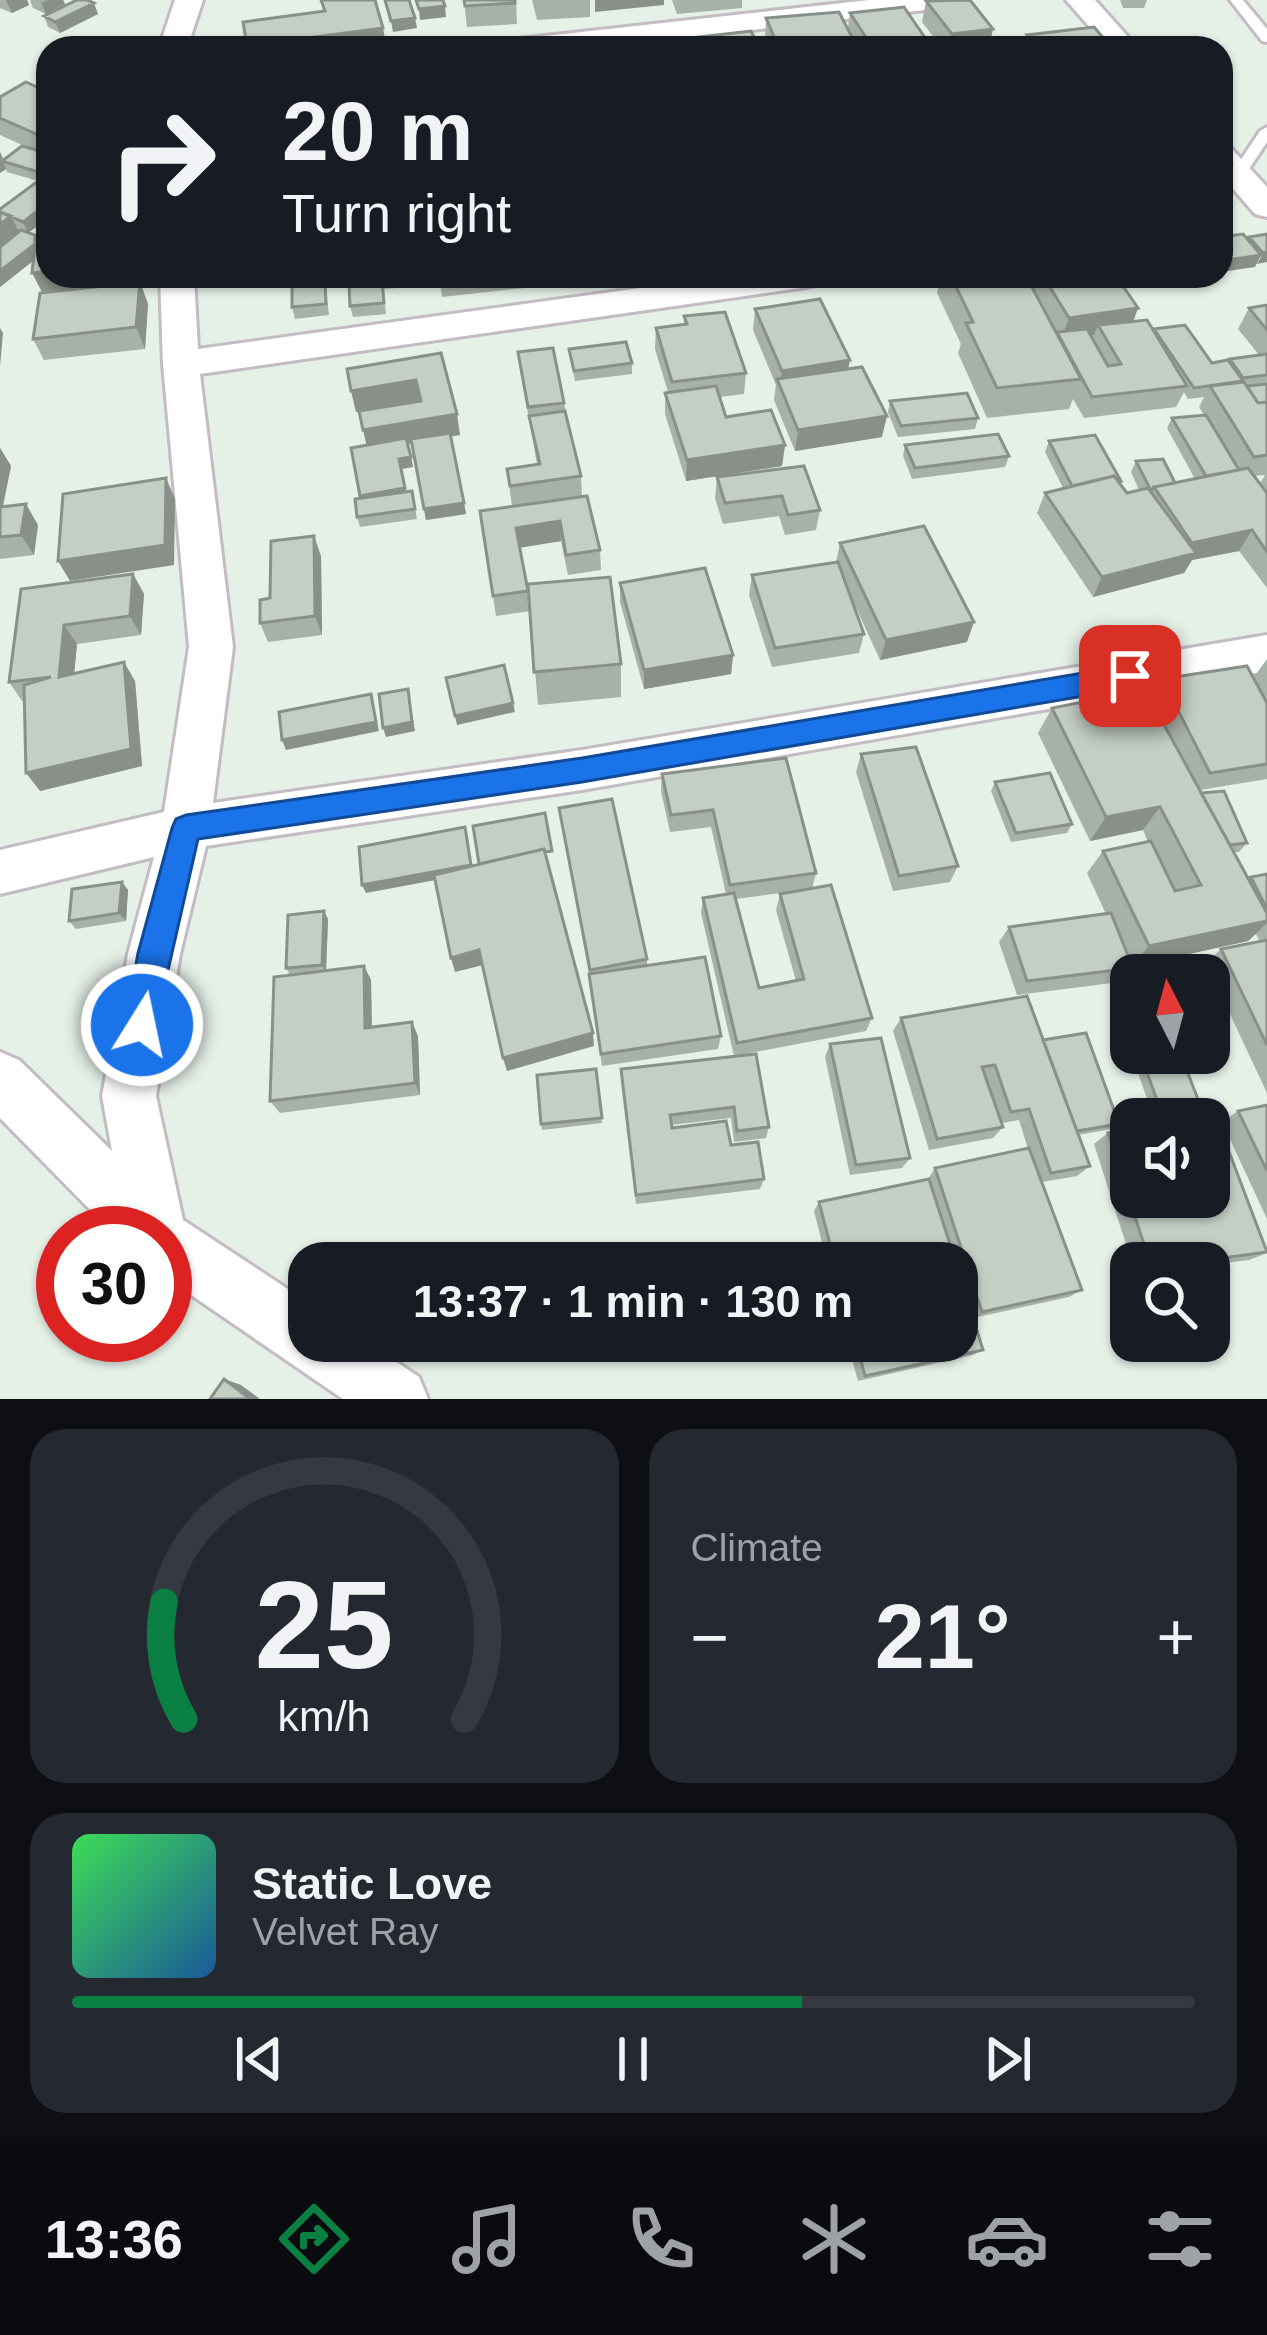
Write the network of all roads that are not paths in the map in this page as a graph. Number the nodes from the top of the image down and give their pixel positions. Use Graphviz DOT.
graph roads {
  1 [pos="189,0"];
  2 [pos="942,0"];
  3 [pos="1080,0"];
  4 [pos="1235,0"];
  5 [pos="177,36"];
  6 [pos="624,36"];
  7 [pos="1113,36"];
  8 [pos="1267,38"];
  9 [pos="1267,131"];
  10 [pos="1233,162"];
  11 [pos="1233,168"];
  12 [pos="1267,208"];
  13 [pos="1233,213"];
  14 [pos="178,288"];
  15 [pos="722,288"];
  16 [pos="181,364"];
  17 [pos="1267,653"];
  18 [pos="186,828"];
  19 [pos="0,872"];
  20 [pos="0,1079"];
  21 [pos="128,1206"];
  22 [pos="150,1206"];
  23 [pos="192,1260"];
  24 [pos="288,1325"];
  25 [pos="342,1362"];
  26 [pos="397,1399"];
  1 -- 5 [label="street"];
  2 -- 6 [label="street"];
  3 -- 7 [label="street"];
  4 -- 8 [label="lane"];
  9 -- 10 [label="lane"];
  11 -- 12 [label="street"];
  12 -- 13 [label="street"];
  14 -- 16 [label="street"];
  15 -- 16 [label="street"];
  16 -- 18 [label="street"];
  17 -- 18 [label="street"];
  18 -- 19 [label="street"];
  18 -- 22 [label="street"];
  20 -- 21 [label="street"];
  23 -- 24 [label="street"];
  25 -- 26 [label="street"];
}
